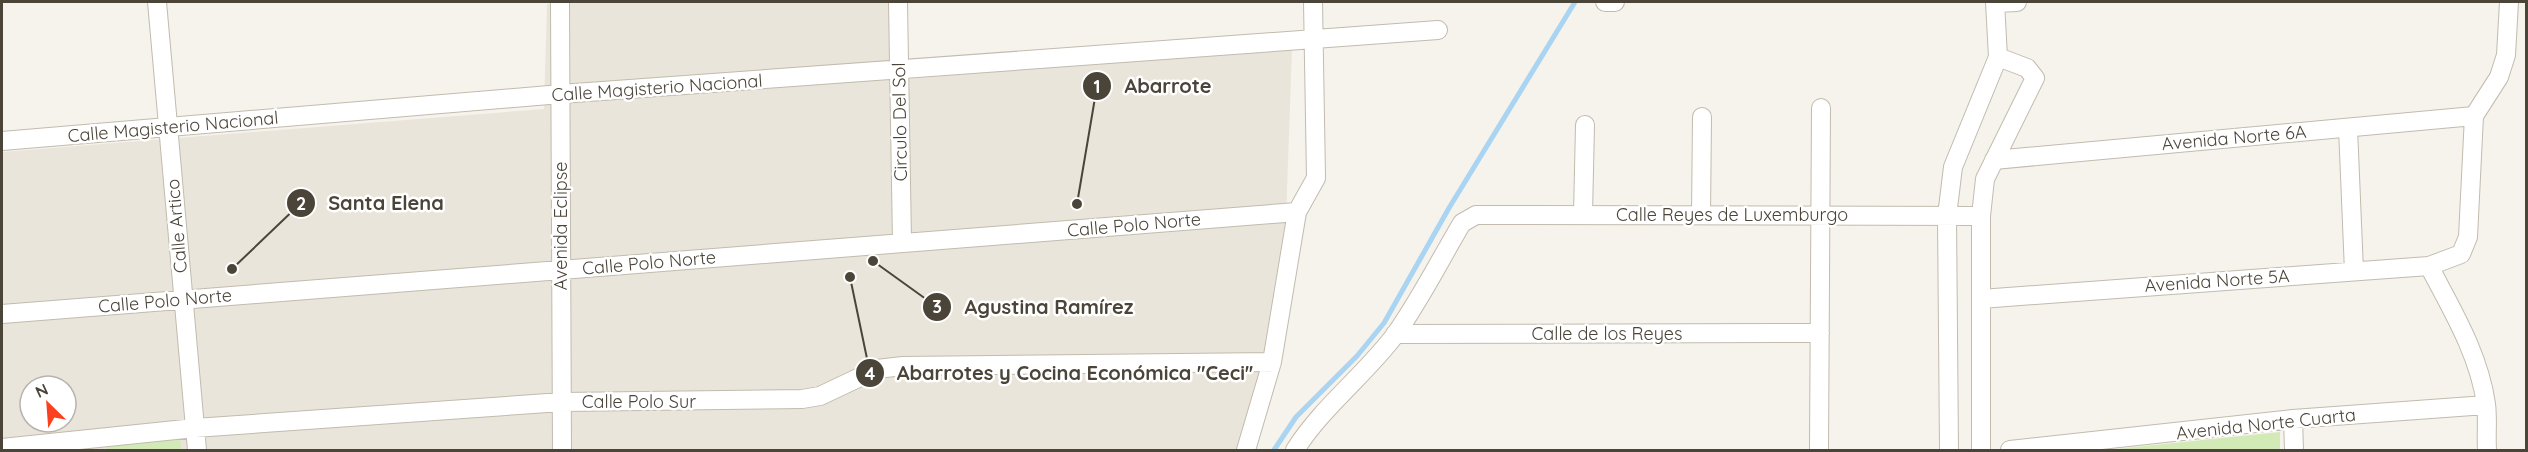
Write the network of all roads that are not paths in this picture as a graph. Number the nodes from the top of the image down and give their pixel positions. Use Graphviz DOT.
graph roads {
  1 [pos="157,2"];
  2 [pos="560,2"];
  3 [pos="898,2"];
  4 [pos="1312,2"];
  5 [pos="1605,2"];
  6 [pos="1615,2"];
  7 [pos="1996,2"];
  8 [pos="2017,2"];
  9 [pos="2509,2"];
  10 [pos="1438,30"];
  11 [pos="1314,40"];
  12 [pos="1998,57"];
  13 [pos="899,71"];
  14 [pos="561,94"];
  15 [pos="1821,108"];
  16 [pos="2474,116"];
  17 [pos="1702,117"];
  18 [pos="1585,125"];
  19 [pos="168,127"];
  20 [pos="2348,128"];
  21 [pos="2,141"];
  22 [pos="1994,160"];
  23 [pos="1297,212"];
  24 [pos="1583,214"];
  25 [pos="1701,215"];
  26 [pos="1820,216"];
  27 [pos="1947,216"];
  28 [pos="1981,216"];
  29 [pos="902,243"];
  30 [pos="2429,266"];
  31 [pos="561,270"];
  32 [pos="2355,271"];
  33 [pos="1981,299"];
  34 [pos="184,300"];
  35 [pos="2,314"];
  36 [pos="1820,333"];
  37 [pos="1395,334"];
  38 [pos="1272,362"];
  39 [pos="562,402"];
  40 [pos="2486,405"];
  41 [pos="2293,419"];
  42 [pos="195,428"];
  43 [pos="2,448"];
  44 [pos="197,450"];
  45 [pos="562,450"];
  46 [pos="1246,450"];
  47 [pos="1295,450"];
  48 [pos="1819,450"];
  49 [pos="1949,450"];
  50 [pos="1982,450"];
  51 [pos="2010,450"];
  52 [pos="2294,450"];
  53 [pos="2487,450"];
  1 -- 19 [label="street, Calle Artico"];
  2 -- 14 [label="street, Avenida Eclipse"];
  3 -- 13 [label="street, Circulo Del Sol"];
  4 -- 11 [label="street"];
  5 -- 6 [label="street"];
  7 -- 8 [label="street"];
  7 -- 12 [label="street"];
  9 -- 16 [label="street"];
  10 -- 11 [label="street, Calle Magisterio Nacional"];
  11 -- 13 [label="street, Calle Magisterio Nacional"];
  11 -- 23 [label="street"];
  12 -- 22 [label="street"];
  12 -- 27 [label="street"];
  13 -- 14 [label="street, Calle Magisterio Nacional"];
  13 -- 29 [label="street, Circulo Del Sol"];
  14 -- 19 [label="street, Calle Magisterio Nacional"];
  14 -- 31 [label="street, Avenida Eclipse"];
  15 -- 26 [label="street"];
  16 -- 20 [label="street, Avenida Norte 6A"];
  16 -- 30 [label="street, Avenida Norte 5A"];
  17 -- 25 [label="street"];
  18 -- 24 [label="street"];
  19 -- 21 [label="street, Calle Magisterio Nacional"];
  19 -- 34 [label="street, Calle Artico"];
  20 -- 22 [label="street, Avenida Norte 6A"];
  20 -- 32 [label="street"];
  22 -- 28 [label="street"];
  23 -- 29 [label="street, Calle Polo Norte"];
  23 -- 38 [label="street"];
  24 -- 25 [label="street, Calle Reyes de Luxemburgo"];
  24 -- 37 [label="street, Calle Reyes de Luxemburgo"];
  25 -- 26 [label="street, Calle Reyes de Luxemburgo"];
  26 -- 27 [label="street, Calle Reyes de Luxemburgo"];
  26 -- 36 [label="street"];
  27 -- 28 [label="street, Calle Reyes de Luxemburgo"];
  27 -- 49 [label="street"];
  28 -- 33 [label="street"];
  29 -- 31 [label="street, Calle Polo Norte"];
  30 -- 32 [label="street, Avenida Norte 5A"];
  30 -- 40 [label="street"];
  31 -- 34 [label="street, Calle Polo Norte"];
  31 -- 39 [label="street, Avenida Eclipse"];
  32 -- 33 [label="street, Avenida Norte 5A"];
  33 -- 50 [label="street"];
  34 -- 35 [label="street, Calle Polo Norte"];
  34 -- 42 [label="street, Calle Artico"];
  36 -- 37 [label="street, Calle de los Reyes"];
  36 -- 48 [label="street"];
  37 -- 47 [label="street"];
  38 -- 39 [label="street, Calle Polo Sur"];
  38 -- 46 [label="street"];
  39 -- 42 [label="street, Calle Polo Sur"];
  39 -- 45 [label="street, Avenida Eclipse"];
  40 -- 41 [label="street, Avenida Norte Cuarta"];
  40 -- 53 [label="street"];
  41 -- 51 [label="street, Avenida Norte Cuarta"];
  41 -- 52 [label="street"];
  42 -- 43 [label="street, Calle Polo Sur"];
  42 -- 44 [label="street, Calle Artico"];
}
